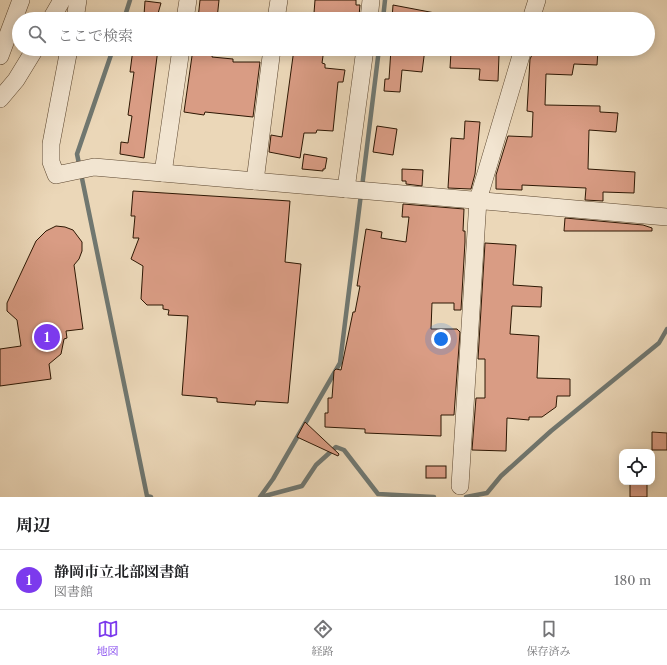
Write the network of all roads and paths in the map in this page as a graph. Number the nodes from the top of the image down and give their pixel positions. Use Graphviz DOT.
graph roads {
  1 [pos="21,0"];
  2 [pos="62,0"];
  3 [pos="78,0"];
  4 [pos="188,0"];
  5 [pos="279,0"];
  6 [pos="371,0"];
  7 [pos="537,0"];
  8 [pos="16,12"];
  9 [pos="55,12"];
  10 [pos="76,12"];
  11 [pos="186,12"];
  12 [pos="277,12"];
  13 [pos="370,12"];
  14 [pos="533,12"];
  15 [pos="12,24"];
  16 [pos="0,56"];
  17 [pos="31,56"];
  18 [pos="68,56"];
  19 [pos="180,56"];
  20 [pos="271,56"];
  21 [pos="364,56"];
  22 [pos="520,56"];
  23 [pos="0,99"];
  24 [pos="163,173"];
  25 [pos="255,181"];
  26 [pos="346,189"];
  27 [pos="478,200"];
  28 [pos="667,216"];
  29 [pos="460,486"];
  1 -- 8 [label="street"];
  2 -- 9 [label="street"];
  3 -- 10 [label="street"];
  4 -- 11 [label="street"];
  5 -- 12 [label="street"];
  6 -- 13 [label="street"];
  7 -- 14 [label="street"];
  15 -- 16 [label="street"];
  17 -- 23 [label="street"];
  18 -- 24 [label="street"];
  19 -- 24 [label="street"];
  20 -- 25 [label="street"];
  21 -- 26 [label="street"];
  22 -- 27 [label="street"];
  24 -- 25 [label="street"];
  25 -- 26 [label="street"];
  26 -- 27 [label="street"];
  27 -- 28 [label="street"];
  27 -- 29 [label="street"];
}
